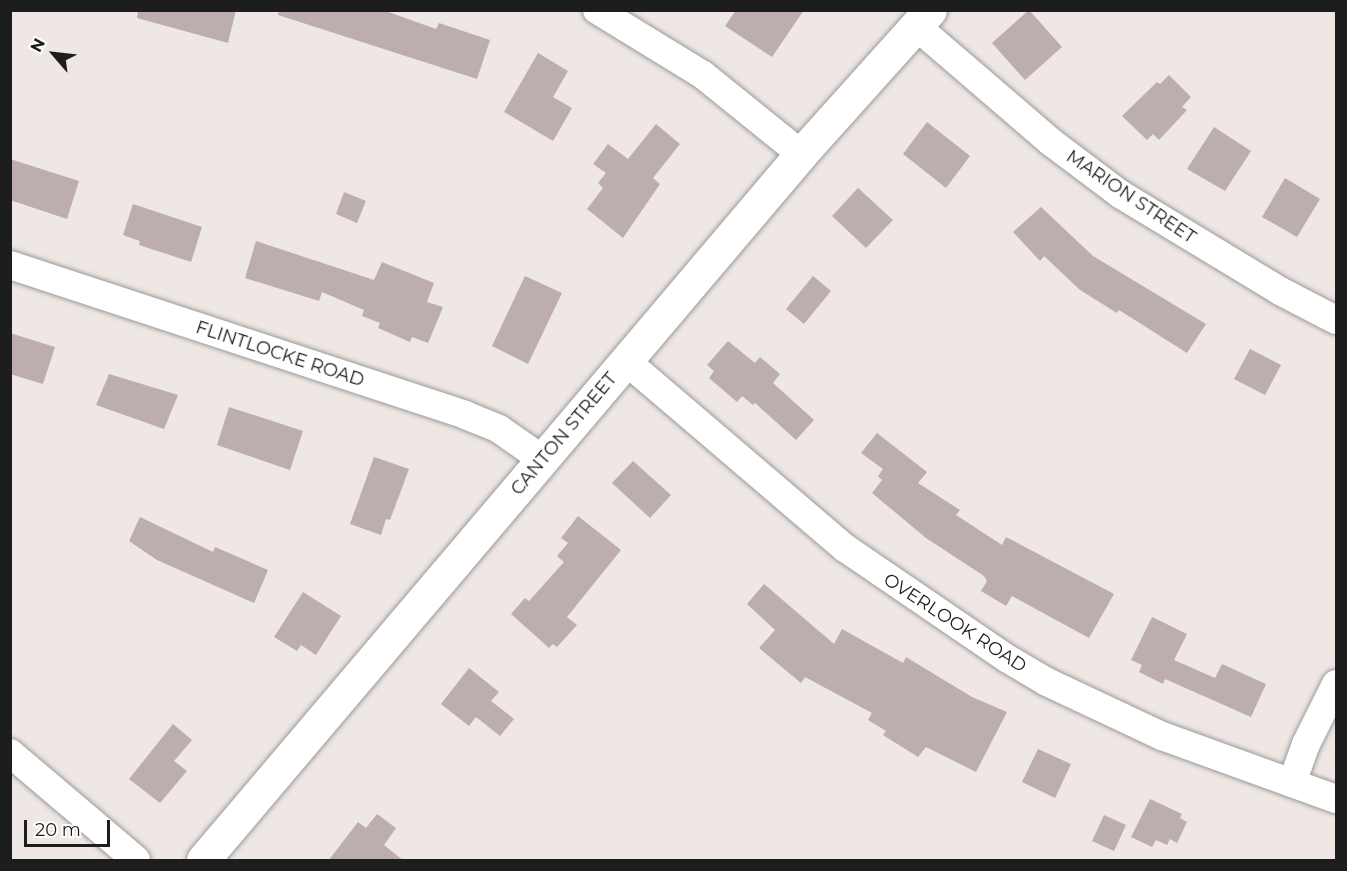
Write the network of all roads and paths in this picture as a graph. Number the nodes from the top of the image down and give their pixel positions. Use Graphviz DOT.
graph roads {
  1 [pos="597,10"];
  2 [pos="923,18"];
  3 [pos="801,154"];
  4 [pos="10,265"];
  5 [pos="1336,320"];
  6 [pos="626,361"];
  7 [pos="542,459"];
  8 [pos="1336,684"];
  9 [pos="10,753"];
  10 [pos="1292,783"];
  11 [pos="1336,799"];
  12 [pos="136,861"];
  13 [pos="203,861"];
  1 -- 3 [label="street"];
  2 -- 3 [label="street, CANTON STREET"];
  2 -- 5 [label="street, MARION STREET"];
  3 -- 6 [label="street, CANTON STREET"];
  4 -- 7 [label="street, FLINTLOCKE ROAD"];
  6 -- 7 [label="street, CANTON STREET"];
  6 -- 10 [label="street, OVERLOOK ROAD"];
  7 -- 13 [label="street, CANTON STREET"];
  8 -- 10 [label="street"];
  9 -- 12 [label="street"];
  10 -- 11 [label="street, OVERLOOK ROAD"];
}
